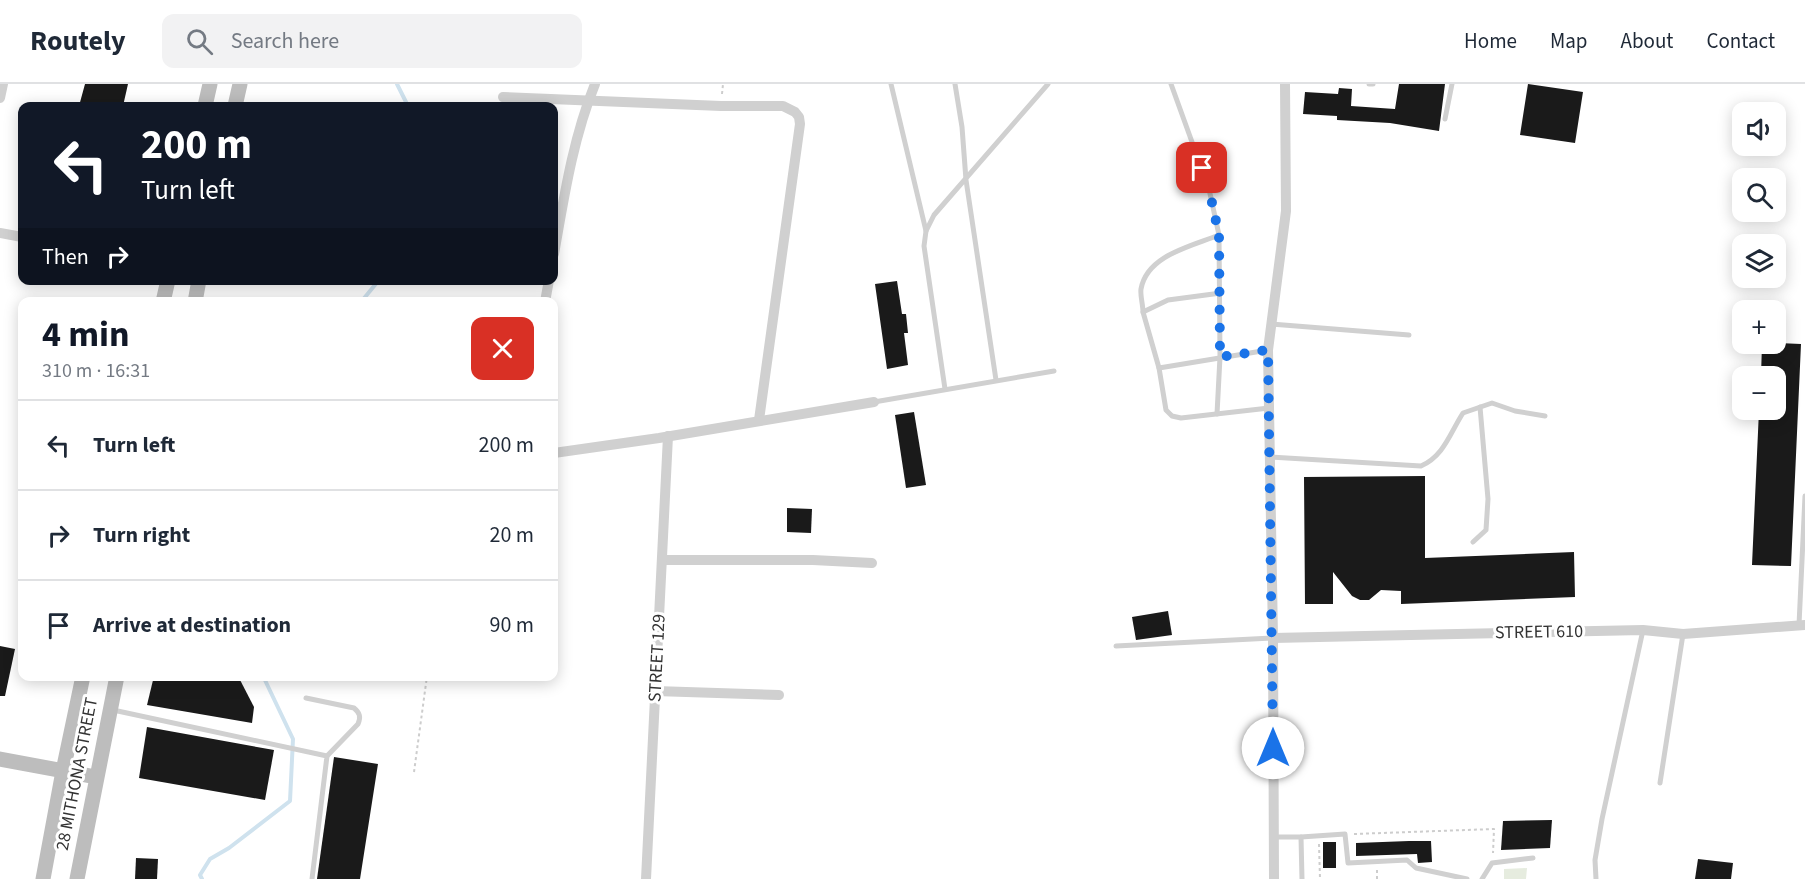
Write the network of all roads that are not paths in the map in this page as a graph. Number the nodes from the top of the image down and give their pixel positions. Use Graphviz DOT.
graph roads {
  1 [pos="3,84"];
  2 [pos="210,84"];
  3 [pos="240,84"];
  4 [pos="595,84"];
  5 [pos="891,84"];
  6 [pos="956,84"];
  7 [pos="1047,84"];
  8 [pos="1171,84"];
  9 [pos="1285,84"];
  10 [pos="1452,84"];
  11 [pos="503,97"];
  12 [pos="0,98"];
  13 [pos="588,101"];
  14 [pos="206,102"];
  15 [pos="236,102"];
  16 [pos="1445,118"];
  17 [pos="966,180"];
  18 [pos="558,231"];
  19 [pos="926,231"];
  20 [pos="0,233"];
  21 [pos="1219,235"];
  22 [pos="18,236"];
  23 [pos="1221,293"];
  24 [pos="1143,312"];
  25 [pos="1271,324"];
  26 [pos="1409,335"];
  27 [pos="1268,350"];
  28 [pos="1220,357"];
  29 [pos="1159,368"];
  30 [pos="1054,371"];
  31 [pos="996,380"];
  32 [pos="945,389"];
  33 [pos="874,402"];
  34 [pos="1480,407"];
  35 [pos="1269,408"];
  36 [pos="1217,414"];
  37 [pos="1545,416"];
  38 [pos="759,420"];
  39 [pos="668,436"];
  40 [pos="558,452"];
  41 [pos="1270,457"];
  42 [pos="1805,496"];
  43 [pos="1473,542"];
  44 [pos="662,560"];
  45 [pos="872,563"];
  46 [pos="1802,625"];
  47 [pos="1643,630"];
  48 [pos="1683,634"];
  49 [pos="1273,638"];
  50 [pos="1116,646"];
  51 [pos="82,681"];
  52 [pos="116,681"];
  53 [pos="655,691"];
  54 [pos="779,695"];
  55 [pos="306,698"];
  56 [pos="110,709"];
  57 [pos="327,756"];
  58 [pos="0,759"];
  59 [pos="63,771"];
  60 [pos="96,777"];
  61 [pos="1660,783"];
  62 [pos="1273,837"];
  63 [pos="1301,837"];
  64 [pos="1533,858"];
  65 [pos="43,879"];
  66 [pos="77,879"];
  67 [pos="312,879"];
  68 [pos="646,879"];
  69 [pos="1274,879"];
  70 [pos="1302,879"];
  71 [pos="1467,879"];
  72 [pos="1482,879"];
  73 [pos="1596,879"];
  1 -- 12 [label="street"];
  2 -- 14 [label="main road"];
  3 -- 15 [label="main road"];
  4 -- 13 [label="street"];
  5 -- 19 [label="lane"];
  6 -- 17 [label="lane"];
  7 -- 17 [label="lane"];
  8 -- 21 [label="lane"];
  9 -- 25 [label="street"];
  10 -- 16 [label="lane"];
  11 -- 13 [label="street"];
  13 -- 18 [label="street"];
  13 -- 38 [label="street"];
  17 -- 19 [label="lane"];
  17 -- 31 [label="lane"];
  19 -- 32 [label="lane"];
  20 -- 22 [label="street"];
  21 -- 23 [label="lane"];
  21 -- 24 [label="lane"];
  23 -- 24 [label="lane"];
  23 -- 28 [label="lane"];
  24 -- 29 [label="lane"];
  25 -- 26 [label="lane"];
  25 -- 27 [label="street"];
  27 -- 28 [label="lane"];
  27 -- 35 [label="street"];
  28 -- 29 [label="lane"];
  28 -- 36 [label="lane"];
  29 -- 36 [label="lane"];
  30 -- 31 [label="lane"];
  31 -- 32 [label="lane"];
  32 -- 33 [label="lane"];
  33 -- 38 [label="street"];
  34 -- 37 [label="lane"];
  34 -- 41 [label="lane"];
  34 -- 43 [label="lane"];
  35 -- 36 [label="lane"];
  35 -- 41 [label="street"];
  38 -- 39 [label="street"];
  39 -- 40 [label="street"];
  39 -- 44 [label="street, STREET 129"];
  41 -- 49 [label="street"];
  42 -- 46 [label="lane"];
  44 -- 45 [label="street"];
  44 -- 53 [label="street, STREET 129"];
  46 -- 48 [label="street, STREET 610"];
  47 -- 48 [label="street, STREET 610"];
  47 -- 49 [label="street, STREET 610"];
  47 -- 73 [label="lane"];
  48 -- 61 [label="lane"];
  49 -- 50 [label="lane"];
  49 -- 62 [label="street"];
  51 -- 59 [label="main road"];
  52 -- 56 [label="main road, 28 MITHONA STREET"];
  53 -- 54 [label="street"];
  53 -- 68 [label="street, STREET 129"];
  55 -- 57 [label="lane"];
  56 -- 57 [label="lane"];
  56 -- 60 [label="main road, 28 MITHONA STREET"];
  57 -- 67 [label="lane"];
  58 -- 59 [label="main road"];
  59 -- 60 [label="main road"];
  59 -- 65 [label="main road"];
  60 -- 66 [label="main road, 28 MITHONA STREET"];
  62 -- 63 [label="lane"];
  62 -- 69 [label="street"];
  63 -- 70 [label="lane"];
  63 -- 71 [label="lane"];
  64 -- 72 [label="lane"];
}
